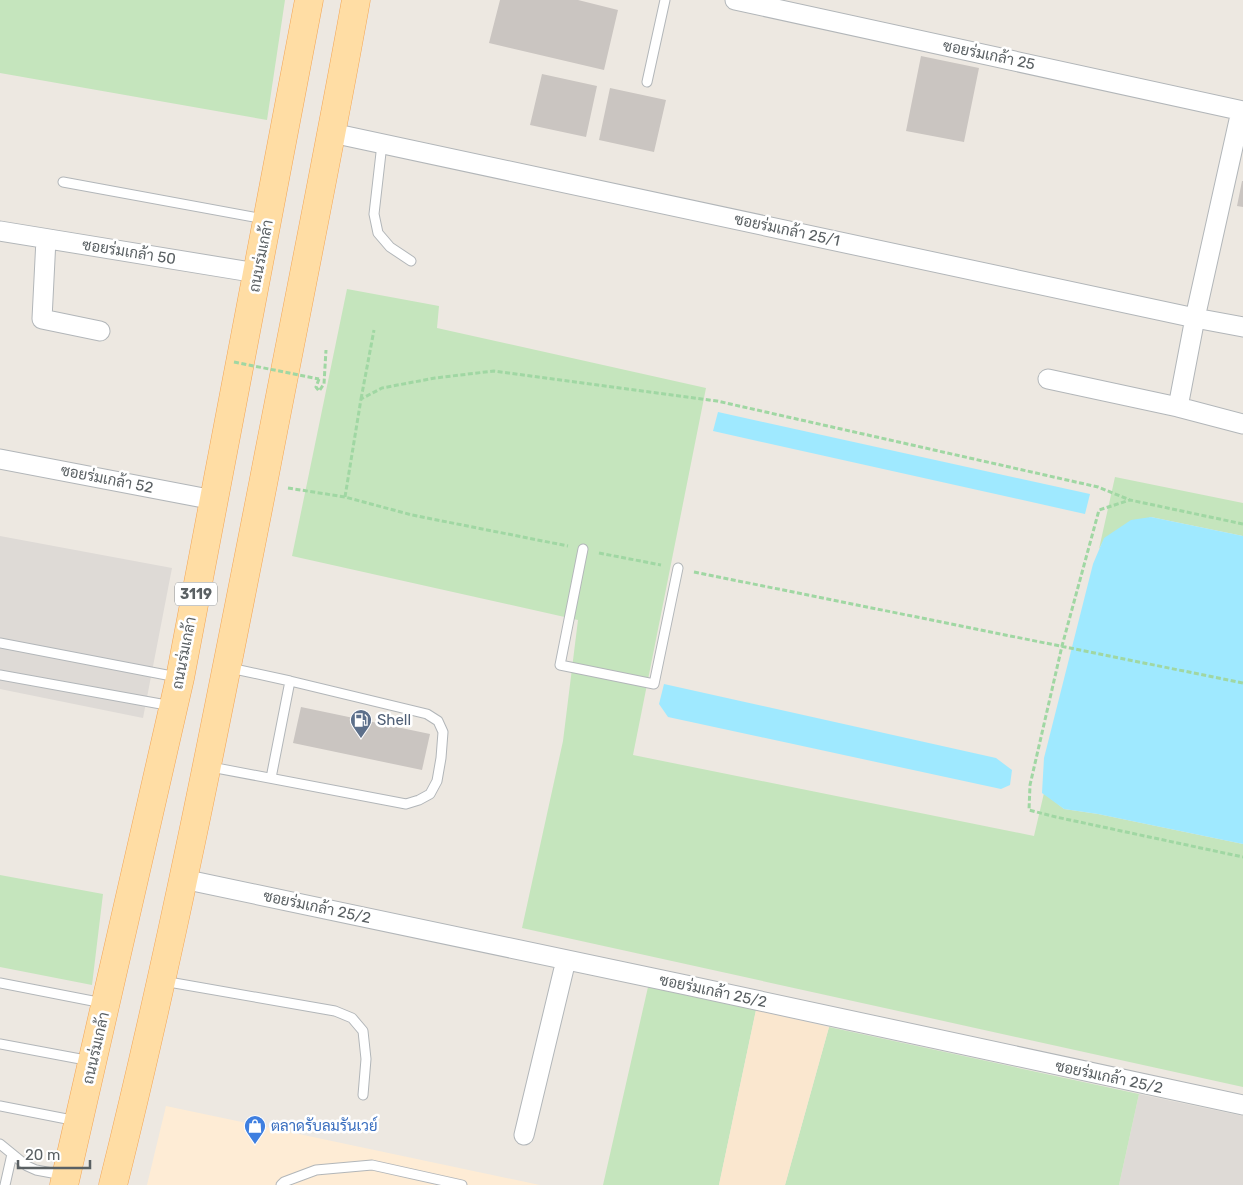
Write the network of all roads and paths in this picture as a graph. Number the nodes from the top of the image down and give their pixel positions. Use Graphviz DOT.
graph roads {
  1 [pos="309,0"];
  2 [pos="356,0"];
  3 [pos="666,0"];
  4 [pos="747,1"];
  5 [pos="647,82"];
  6 [pos="1242,111"];
  7 [pos="332,133"];
  8 [pos="382,144"];
  9 [pos="63,182"];
  10 [pos="268,219"];
  11 [pos="0,231"];
  12 [pos="46,239"];
  13 [pos="411,261"];
  14 [pos="258,273"];
  15 [pos="1195,318"];
  16 [pos="1243,327"];
  17 [pos="374,330"];
  18 [pos="100,331"];
  19 [pos="326,350"];
  20 [pos="234,362"];
  21 [pos="1048,379"];
  22 [pos="361,399"];
  23 [pos="1178,407"];
  24 [pos="1243,424"];
  25 [pos="0,459"];
  26 [pos="345,497"];
  27 [pos="214,500"];
  28 [pos="1130,500"];
  29 [pos="1243,524"];
  30 [pos="583,549"];
  31 [pos="678,568"];
  32 [pos="0,643"];
  33 [pos="1062,646"];
  34 [pos="228,667"];
  35 [pos="0,675"];
  36 [pos="180,678"];
  37 [pos="290,681"];
  38 [pos="1243,683"];
  39 [pos="174,706"];
  40 [pos="207,767"];
  41 [pos="271,778"];
  42 [pos="1243,857"];
  43 [pos="183,879"];
  44 [pos="566,960"];
  45 [pos="160,980"];
  46 [pos="0,983"];
  47 [pos="106,1003"];
  48 [pos="0,1044"];
  49 [pos="93,1062"];
  50 [pos="363,1095"];
  51 [pos="0,1106"];
  52 [pos="1243,1106"];
  53 [pos="79,1121"];
  54 [pos="524,1135"];
  55 [pos="0,1144"];
  56 [pos="12,1154"];
  57 [pos="65,1180"];
  58 [pos="6,1185"];
  59 [pos="113,1185"];
  60 [pos="281,1185"];
  61 [pos="462,1185"];
  1 -- 10 [label="main road, ถนนร่มเกล้า / 3119"];
  2 -- 7 [label="main road, 3119"];
  3 -- 5 [label="lane"];
  4 -- 6 [label="street, ซอยร่มเกล้า 25"];
  6 -- 15 [label="street"];
  7 -- 8 [label="street, ซอยร่มเกล้า 25/1"];
  7 -- 34 [label="main road, 3119"];
  8 -- 13 [label="lane"];
  8 -- 15 [label="street, ซอยร่มเกล้า 25/1"];
  9 -- 10 [label="lane"];
  10 -- 14 [label="main road, ถนนร่มเกล้า / 3119"];
  11 -- 12 [label="street, ซอยร่มเกล้า 50"];
  12 -- 14 [label="street, ซอยร่มเกล้า 50"];
  12 -- 18 [label="street"];
  14 -- 27 [label="main road, ถนนร่มเกล้า / 3119"];
  15 -- 16 [label="street, ซอยร่มเกล้า 25/1"];
  15 -- 23 [label="street"];
  17 -- 22 [label="path"];
  19 -- 20 [label="path, bridge"];
  21 -- 23 [label="street"];
  22 -- 26 [label="path"];
  22 -- 28 [label="path"];
  23 -- 24 [label="street"];
  25 -- 27 [label="street, ซอยร่มเกล้า 52"];
  27 -- 36 [label="main road, ถนนร่มเกล้า / 3119"];
  28 -- 29 [label="path"];
  28 -- 33 [label="path"];
  30 -- 31 [label="lane"];
  32 -- 36 [label="lane"];
  33 -- 38 [label="path"];
  33 -- 42 [label="path"];
  34 -- 37 [label="lane"];
  34 -- 40 [label="main road, 3119"];
  35 -- 39 [label="lane"];
  36 -- 39 [label="main road, ถนนร่มเกล้า / 3119"];
  37 -- 41 [label="lane"];
  37 -- 41 [label="lane"];
  39 -- 47 [label="main road, ถนนร่มเกล้า / 3119"];
  40 -- 41 [label="lane"];
  40 -- 43 [label="main road, 3119"];
  43 -- 44 [label="street, ซอยร่มเกล้า 25/2"];
  43 -- 45 [label="main road, 3119"];
  44 -- 52 [label="street, ซอยร่มเกล้า 25/2"];
  44 -- 54 [label="street"];
  45 -- 50 [label="lane"];
  45 -- 59 [label="main road, 3119"];
  46 -- 47 [label="lane"];
  47 -- 49 [label="main road, ถนนร่มเกล้า / 3119"];
  48 -- 49 [label="lane"];
  49 -- 53 [label="main road, ถนนร่มเกล้า / 3119"];
  51 -- 53 [label="lane"];
  53 -- 57 [label="main road, ถนนร่มเกล้า / 3119"];
  55 -- 56 [label="lane"];
  56 -- 57 [label="lane"];
  56 -- 58 [label="lane"];
  60 -- 61 [label="lane"];
}
